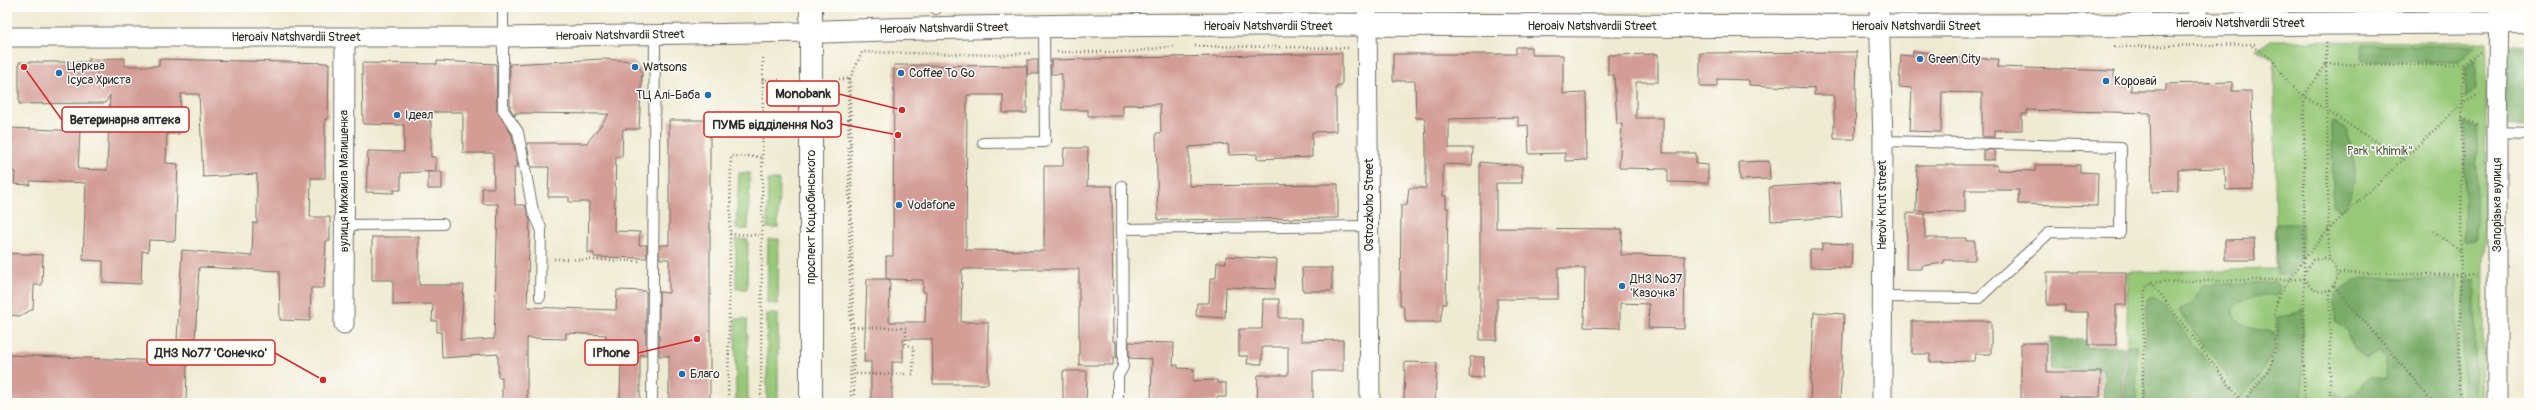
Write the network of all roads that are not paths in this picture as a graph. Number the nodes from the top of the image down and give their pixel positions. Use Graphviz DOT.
graph roads {
  1 [pos="503,7"];
  2 [pos="811,7"];
  3 [pos="2198,15"];
  4 [pos="2499,15"];
  5 [pos="1367,16"];
  6 [pos="1880,17"];
  7 [pos="2529,22"];
  8 [pos="1044,27"];
  9 [pos="811,32"];
  10 [pos="655,34"];
  11 [pos="7,37"];
  12 [pos="502,37"];
  13 [pos="345,38"];
  14 [pos="2497,133"];
  15 [pos="2529,134"];
  16 [pos="1883,141"];
  17 [pos="983,143"];
  18 [pos="1122,186"];
  19 [pos="442,224"];
  20 [pos="344,225"];
  21 [pos="1369,226"];
  22 [pos="1122,229"];
  23 [pos="540,297"];
  24 [pos="1882,297"];
  25 [pos="344,324"];
  26 [pos="652,403"];
  27 [pos="811,403"];
  28 [pos="1118,403"];
  29 [pos="1370,403"];
  30 [pos="1882,403"];
  31 [pos="2497,403"];
  1 -- 12 [label="lane"];
  2 -- 9 [label="street, проспект Коцюбинського"];
  3 -- 4 [label="street, Heroaiv Natshvardii Street"];
  3 -- 6 [label="street, Heroaiv Natshvardii Street"];
  4 -- 7 [label="street, Heroaiv Natshvardii Street"];
  4 -- 14 [label="street, Запорізька вулиця"];
  5 -- 6 [label="street, Heroaiv Natshvardii Street"];
  5 -- 8 [label="street, Heroaiv Natshvardii Street"];
  5 -- 21 [label="street, Ostrozkoho Street"];
  6 -- 16 [label="street, Heroiv Krut street"];
  8 -- 9 [label="street, Heroaiv Natshvardii Street"];
  8 -- 17 [label="lane"];
  9 -- 10 [label="street, Heroaiv Natshvardii Street"];
  9 -- 27 [label="street, проспект Коцюбинського"];
  10 -- 12 [label="street, Heroaiv Natshvardii Street"];
  10 -- 26 [label="lane"];
  11 -- 13 [label="street, Heroaiv Natshvardii Street"];
  12 -- 13 [label="street, Heroaiv Natshvardii Street"];
  12 -- 23 [label="lane"];
  13 -- 20 [label="street, вулиця Михайла Малишенка"];
  14 -- 15 [label="lane"];
  14 -- 31 [label="street, Запорізька вулиця"];
  16 -- 24 [label="street, Heroiv Krut street"];
  16 -- 24 [label="lane"];
  18 -- 22 [label="lane"];
  19 -- 20 [label="lane"];
  20 -- 25 [label="street, вулиця Михайла Малишенка"];
  21 -- 22 [label="lane"];
  21 -- 29 [label="street, Ostrozkoho Street"];
  22 -- 28 [label="lane"];
  24 -- 30 [label="street, Heroiv Krut street"];
}
